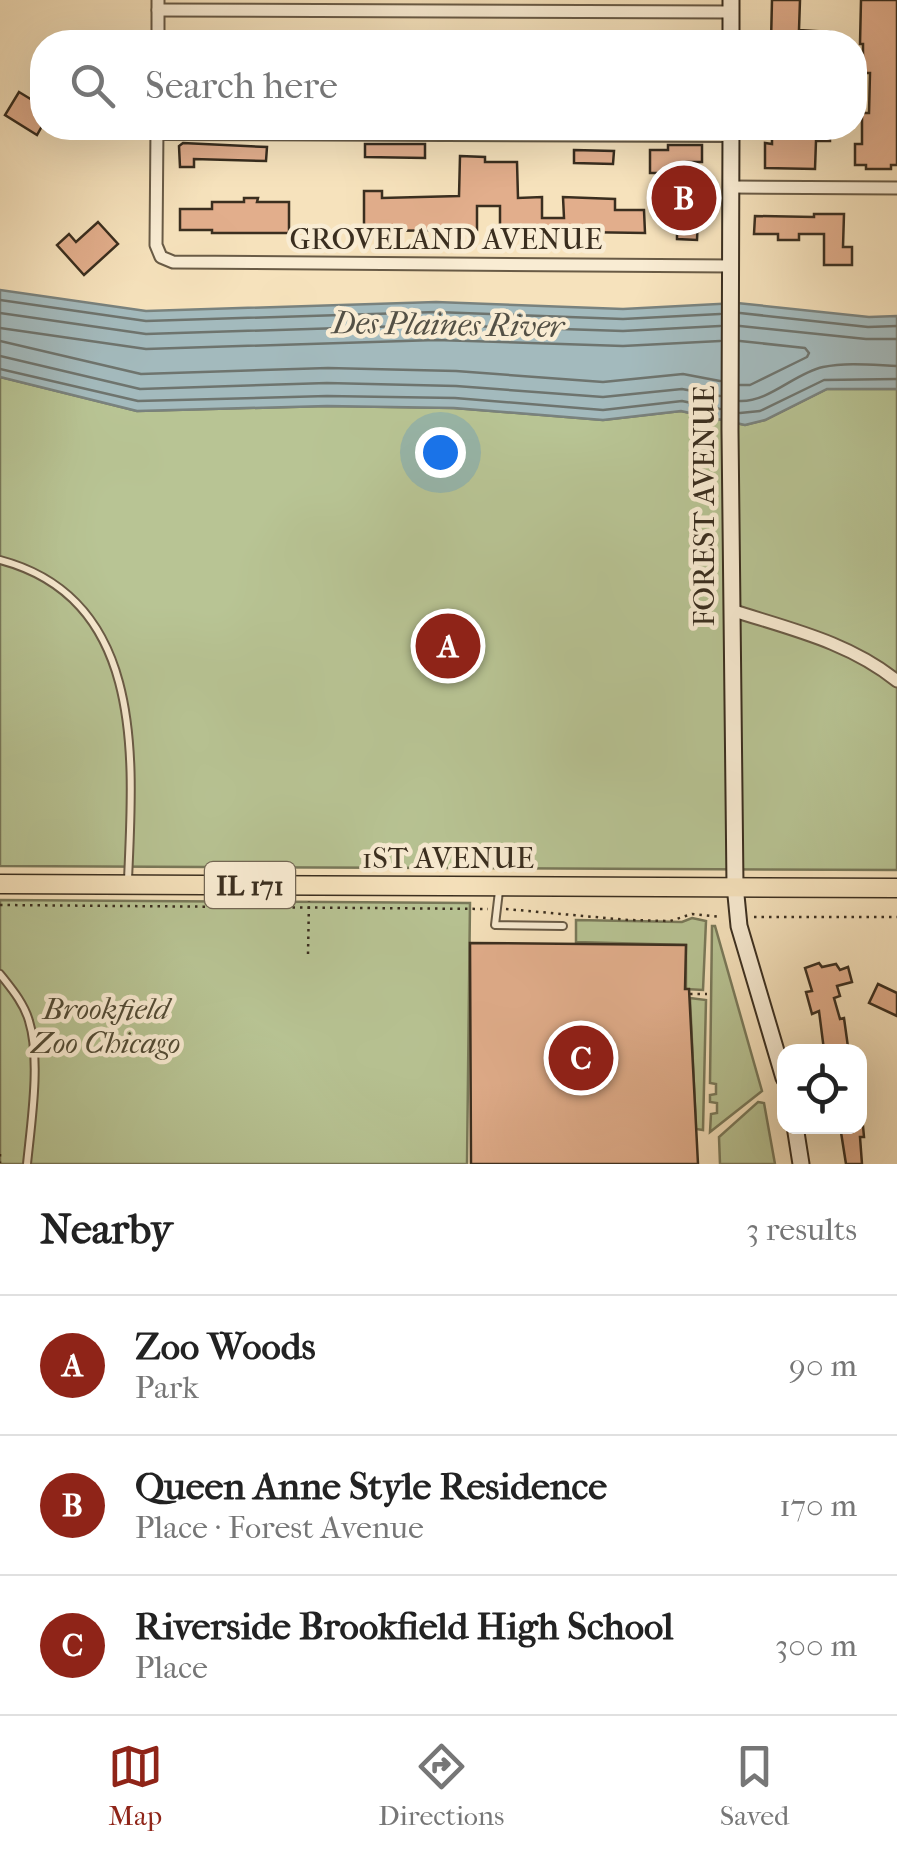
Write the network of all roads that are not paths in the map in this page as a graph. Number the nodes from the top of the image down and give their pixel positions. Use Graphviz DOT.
graph roads {
  1 [pos="158,5"];
  2 [pos="731,6"];
  3 [pos="157,140"];
  4 [pos="731,140"];
  5 [pos="732,186"];
  6 [pos="897,188"];
  7 [pos="732,266"];
  8 [pos="0,560"];
  9 [pos="731,610"];
  10 [pos="897,681"];
  11 [pos="0,884"];
  12 [pos="128,885"];
  13 [pos="500,885"];
  14 [pos="735,885"];
  15 [pos="897,888"];
  16 [pos="564,926"];
  17 [pos="0,974"];
  18 [pos="777,1055"];
  19 [pos="796,1134"];
  20 [pos="27,1164"];
  21 [pos="800,1164"];
  1 -- 2 [label="street"];
  3 -- 7 [label="street, GROVELAND AVENUE"];
  4 -- 5 [label="street, FOREST AVENUE"];
  5 -- 6 [label="street"];
  5 -- 7 [label="street, FOREST AVENUE"];
  7 -- 9 [label="street, FOREST AVENUE"];
  8 -- 12 [label="lane"];
  9 -- 10 [label="street"];
  9 -- 14 [label="street, FOREST AVENUE"];
  11 -- 12 [label="main road, 1ST AVENUE / IL 171"];
  12 -- 13 [label="main road, 1ST AVENUE / IL 171"];
  13 -- 14 [label="main road, 1ST AVENUE / IL 171"];
  13 -- 16 [label="lane"];
  14 -- 15 [label="main road, 1ST AVENUE / IL 171"];
  14 -- 18 [label="street, FOREST AVENUE"];
  17 -- 20 [label="lane"];
  19 -- 21 [label="street"];
}
